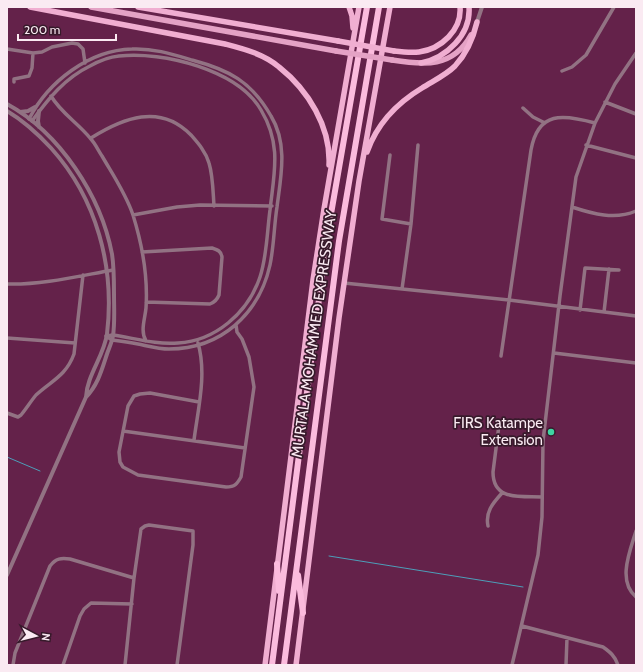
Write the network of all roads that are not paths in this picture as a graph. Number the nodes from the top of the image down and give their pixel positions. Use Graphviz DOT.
graph roads {
  1 [pos="30,7"];
  2 [pos="90,7"];
  3 [pos="138,7"];
  4 [pos="349,7"];
  5 [pos="359,7"];
  6 [pos="366,7"];
  7 [pos="379,7"];
  8 [pos="390,7"];
  9 [pos="460,7"];
  10 [pos="469,7"];
  11 [pos="482,7"];
  12 [pos="614,7"];
  13 [pos="477,22"];
  14 [pos="353,40"];
  15 [pos="7,50"];
  16 [pos="32,53"];
  17 [pos="636,53"];
  18 [pos="84,63"];
  19 [pos="421,63"];
  20 [pos="562,71"];
  21 [pos="14,82"];
  22 [pos="51,96"];
  23 [pos="46,102"];
  24 [pos="605,102"];
  25 [pos="7,104"];
  26 [pos="56,104"];
  27 [pos="36,107"];
  28 [pos="524,108"];
  29 [pos="7,111"];
  30 [pos="39,111"];
  31 [pos="20,112"];
  32 [pos="636,114"];
  33 [pos="30,121"];
  34 [pos="23,122"];
  35 [pos="545,123"];
  36 [pos="595,123"];
  37 [pos="32,129"];
  38 [pos="40,129"];
  39 [pos="91,138"];
  40 [pos="418,144"];
  41 [pos="586,145"];
  42 [pos="390,155"];
  43 [pos="636,158"];
  44 [pos="359,181"];
  45 [pos="214,206"];
  46 [pos="270,206"];
  47 [pos="277,206"];
  48 [pos="572,208"];
  49 [pos="324,209"];
  50 [pos="636,211"];
  51 [pos="133,215"];
  52 [pos="411,224"];
  53 [pos="142,252"];
  54 [pos="609,269"];
  55 [pos="113,270"];
  56 [pos="619,270"];
  57 [pos="107,271"];
  58 [pos="83,275"];
  59 [pos="344,283"];
  60 [pos="7,284"];
  61 [pos="402,289"];
  62 [pos="509,300"];
  63 [pos="146,302"];
  64 [pos="558,306"];
  65 [pos="580,310"];
  66 [pos="604,312"];
  67 [pos="636,316"];
  68 [pos="236,325"];
  69 [pos="231,329"];
  70 [pos="143,331"];
  71 [pos="237,332"];
  72 [pos="113,334"];
  73 [pos="106,336"];
  74 [pos="7,338"];
  75 [pos="135,339"];
  76 [pos="112,340"];
  77 [pos="196,340"];
  78 [pos="146,341"];
  79 [pos="75,343"];
  80 [pos="198,345"];
  81 [pos="554,353"];
  82 [pos="501,356"];
  83 [pos="636,363"];
  84 [pos="86,397"];
  85 [pos="199,402"];
  86 [pos="7,413"];
  87 [pos="499,425"];
  88 [pos="123,431"];
  89 [pos="194,440"];
  90 [pos="244,448"];
  91 [pos="502,492"];
  92 [pos="542,497"];
  93 [pos="488,526"];
  94 [pos="636,531"];
  95 [pos="18,551"];
  96 [pos="277,564"];
  97 [pos="296,564"];
  98 [pos="7,575"];
  99 [pos="134,578"];
  100 [pos="636,597"];
  101 [pos="132,604"];
  102 [pos="279,607"];
  103 [pos="303,613"];
  104 [pos="522,626"];
  105 [pos="567,638"];
  106 [pos="13,665"];
  107 [pos="63,665"];
  108 [pos="125,665"];
  109 [pos="177,665"];
  110 [pos="265,665"];
  111 [pos="272,665"];
  112 [pos="284,665"];
  113 [pos="296,665"];
  114 [pos="512,665"];
  115 [pos="566,665"];
  116 [pos="618,665"];
  1 -- 49 [label="highway"];
  2 -- 19 [label="main road, bridge"];
  3 -- 9 [label="highway, bridge"];
  4 -- 14 [label="highway"];
  5 -- 14 [label="highway, MURTALA MOHAMMED EXPRESSWAY"];
  6 -- 102 [label="highway, MURTALA MOHAMMED EXPRESSWAY"];
  7 -- 97 [label="highway, MURTALA MOHAMMED EXPRESSWAY"];
  8 -- 44 [label="highway, MURTALA MOHAMMED EXPRESSWAY"];
  10 -- 19 [label="highway"];
  11 -- 13 [label="street"];
  12 -- 20 [label="street"];
  13 -- 19 [label="main road"];
  13 -- 44 [label="highway"];
  14 -- 49 [label="highway, MURTALA MOHAMMED EXPRESSWAY"];
  15 -- 16 [label="street"];
  16 -- 18 [label="street"];
  16 -- 21 [label="street"];
  17 -- 24 [label="street"];
  18 -- 27 [label="street"];
  18 -- 47 [label="street"];
  22 -- 23 [label="street"];
  22 -- 26 [label="street"];
  22 -- 46 [label="street"];
  23 -- 26 [label="street"];
  23 -- 30 [label="street"];
  24 -- 32 [label="street"];
  24 -- 36 [label="street"];
  25 -- 31 [label="street"];
  26 -- 39 [label="street"];
  27 -- 31 [label="street"];
  27 -- 33 [label="street"];
  28 -- 35 [label="street"];
  29 -- 34 [label="street"];
  30 -- 33 [label="street"];
  30 -- 38 [label="street"];
  31 -- 33 [label="street"];
  33 -- 34 [label="street"];
  33 -- 37 [label="street"];
  33 -- 38 [label="street"];
  34 -- 37 [label="street"];
  35 -- 36 [label="street"];
  35 -- 62 [label="street"];
  36 -- 41 [label="street"];
  37 -- 57 [label="street"];
  38 -- 55 [label="street"];
  39 -- 45 [label="street"];
  39 -- 51 [label="street"];
  40 -- 52 [label="street"];
  41 -- 43 [label="street"];
  41 -- 48 [label="street"];
  42 -- 52 [label="street"];
  44 -- 59 [label="highway, MURTALA MOHAMMED EXPRESSWAY"];
  45 -- 46 [label="street"];
  45 -- 51 [label="street"];
  46 -- 47 [label="street"];
  46 -- 77 [label="street"];
  47 -- 68 [label="street"];
  48 -- 50 [label="street"];
  48 -- 64 [label="street"];
  49 -- 96 [label="highway, MURTALA MOHAMMED EXPRESSWAY"];
  51 -- 53 [label="street"];
  52 -- 61 [label="street"];
  53 -- 63 [label="street"];
  53 -- 63 [label="street"];
  54 -- 56 [label="street"];
  54 -- 65 [label="street"];
  54 -- 66 [label="street"];
  55 -- 57 [label="street"];
  55 -- 72 [label="street"];
  57 -- 58 [label="street"];
  57 -- 73 [label="street"];
  58 -- 60 [label="street"];
  58 -- 79 [label="street"];
  59 -- 61 [label="street"];
  59 -- 103 [label="highway, MURTALA MOHAMMED EXPRESSWAY"];
  61 -- 62 [label="street"];
  62 -- 64 [label="street"];
  62 -- 82 [label="street"];
  63 -- 70 [label="street"];
  64 -- 65 [label="street"];
  64 -- 81 [label="street"];
  65 -- 66 [label="street"];
  66 -- 67 [label="street"];
  68 -- 69 [label="street"];
  68 -- 71 [label="street"];
  69 -- 71 [label="street"];
  69 -- 80 [label="street"];
  70 -- 75 [label="street"];
  70 -- 78 [label="street"];
  71 -- 90 [label="street"];
  72 -- 73 [label="street"];
  72 -- 75 [label="street"];
  72 -- 76 [label="street"];
  73 -- 76 [label="street"];
  73 -- 84 [label="street"];
  74 -- 79 [label="street"];
  75 -- 78 [label="street"];
  76 -- 80 [label="street"];
  76 -- 84 [label="street"];
  77 -- 78 [label="street"];
  77 -- 80 [label="street"];
  79 -- 86 [label="street"];
  80 -- 85 [label="street"];
  81 -- 83 [label="street"];
  81 -- 92 [label="street"];
  84 -- 98 [label="street"];
  85 -- 88 [label="street"];
  85 -- 89 [label="street"];
  87 -- 91 [label="street"];
  88 -- 89 [label="street"];
  88 -- 90 [label="street"];
  89 -- 90 [label="street"];
  91 -- 92 [label="street"];
  91 -- 93 [label="street"];
  92 -- 104 [label="street"];
  94 -- 100 [label="street"];
  95 -- 98 [label="street"];
  96 -- 102 [label="highway"];
  96 -- 110 [label="highway, MURTALA MOHAMMED EXPRESSWAY"];
  97 -- 103 [label="highway"];
  97 -- 112 [label="highway, MURTALA MOHAMMED EXPRESSWAY"];
  99 -- 101 [label="street"];
  99 -- 106 [label="street"];
  99 -- 109 [label="street"];
  101 -- 107 [label="street"];
  101 -- 108 [label="street"];
  102 -- 111 [label="highway, MURTALA MOHAMMED EXPRESSWAY"];
  103 -- 113 [label="highway, MURTALA MOHAMMED EXPRESSWAY"];
  104 -- 105 [label="street"];
  104 -- 114 [label="street"];
  105 -- 115 [label="street"];
  105 -- 116 [label="street"];
}
